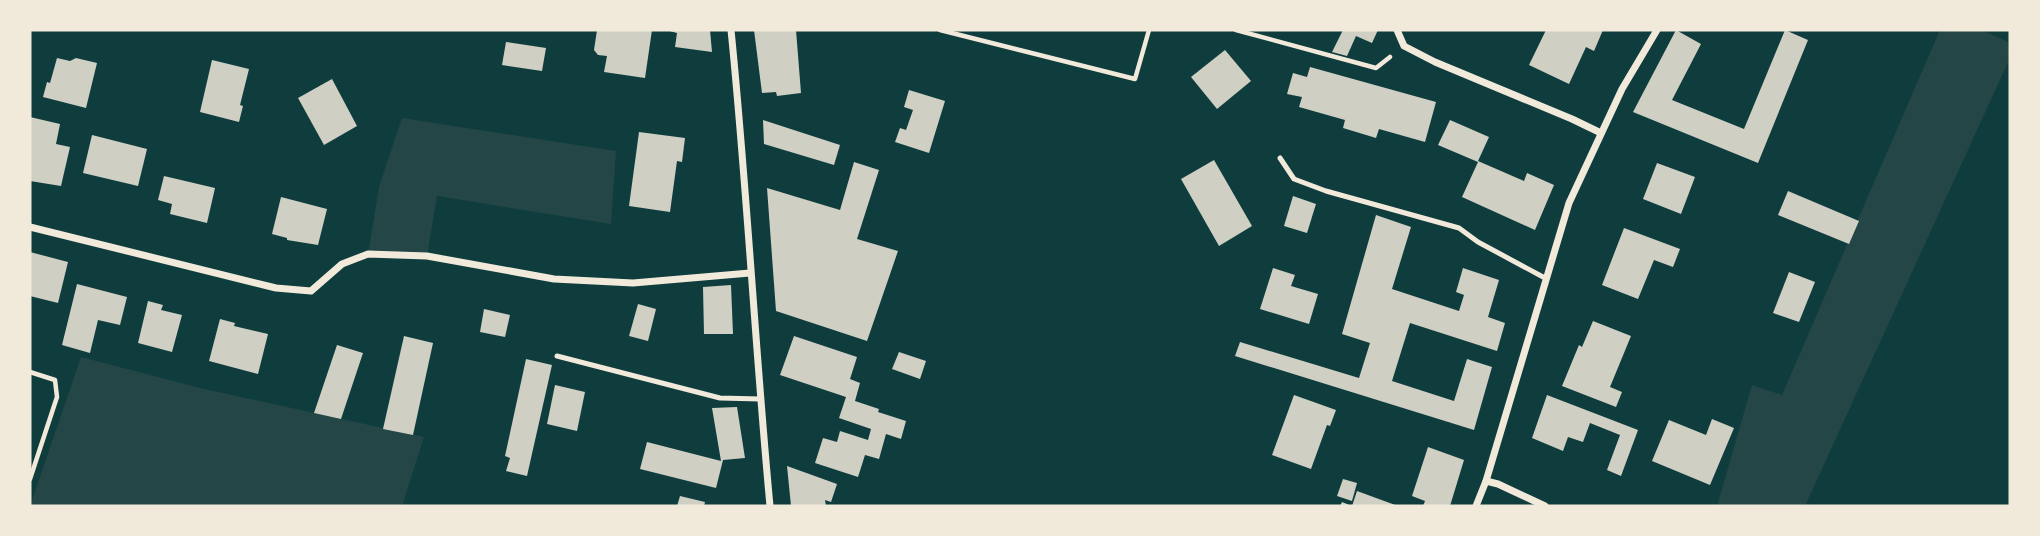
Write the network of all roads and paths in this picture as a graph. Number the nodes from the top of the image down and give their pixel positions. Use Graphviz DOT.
graph roads {
  1 [pos="731,30"];
  2 [pos="940,30"];
  3 [pos="1149,30"];
  4 [pos="1236,30"];
  5 [pos="1397,30"];
  6 [pos="1657,30"];
  7 [pos="1404,46"];
  8 [pos="1601,133"];
  9 [pos="1280,158"];
  10 [pos="30,227"];
  11 [pos="750,273"];
  12 [pos="1545,278"];
  13 [pos="557,356"];
  14 [pos="30,372"];
  15 [pos="760,399"];
  16 [pos="30,479"];
  17 [pos="1486,481"];
  18 [pos="770,506"];
  19 [pos="1476,506"];
  20 [pos="1545,506"];
  1 -- 11 [label="street"];
  2 -- 3 [label="path"];
  4 -- 7 [label="path"];
  5 -- 7 [label="street"];
  6 -- 8 [label="street"];
  7 -- 8 [label="street"];
  8 -- 12 [label="street"];
  9 -- 12 [label="lane"];
  10 -- 11 [label="street"];
  11 -- 15 [label="street"];
  12 -- 17 [label="street"];
  13 -- 15 [label="lane"];
  14 -- 16 [label="path"];
  15 -- 18 [label="street"];
  17 -- 19 [label="street"];
  17 -- 20 [label="street"];
}
